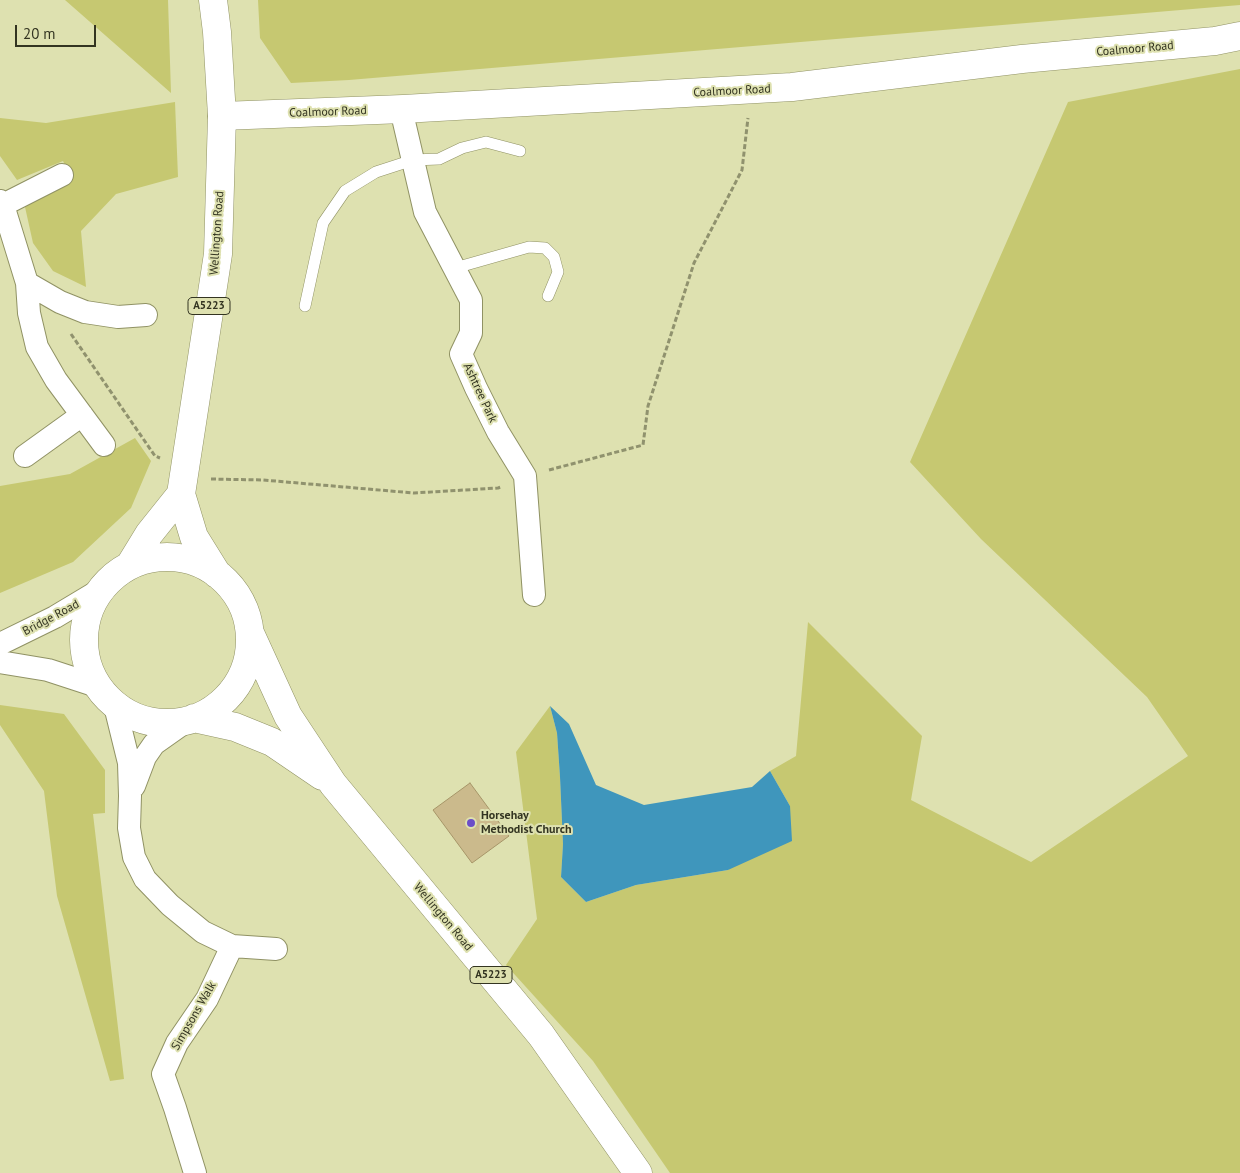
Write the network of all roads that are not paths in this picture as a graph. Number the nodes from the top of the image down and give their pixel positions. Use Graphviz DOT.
graph roads {
  1 [pos="213,0"];
  2 [pos="1240,36"];
  3 [pos="403,109"];
  4 [pos="222,116"];
  5 [pos="520,151"];
  6 [pos="413,160"];
  7 [pos="62,175"];
  8 [pos="2,203"];
  9 [pos="455,268"];
  10 [pos="27,283"];
  11 [pos="548,296"];
  12 [pos="305,306"];
  13 [pos="146,314"];
  14 [pos="82,415"];
  15 [pos="104,446"];
  16 [pos="25,456"];
  17 [pos="183,480"];
  18 [pos="130,565"];
  19 [pos="217,574"];
  20 [pos="100,590"];
  21 [pos="534,595"];
  22 [pos="250,633"];
  23 [pos="0,644"];
  24 [pos="0,662"];
  25 [pos="97,686"];
  26 [pos="116,706"];
  27 [pos="191,719"];
  28 [pos="333,784"];
  29 [pos="130,796"];
  30 [pos="232,946"];
  31 [pos="276,949"];
  32 [pos="195,1173"];
  33 [pos="638,1173"];
  1 -- 4 [label="main road, Wellington Road / A5223"];
  2 -- 3 [label="main road, Coalmoor Road"];
  3 -- 4 [label="main road, Coalmoor Road"];
  3 -- 6 [label="street, Ashtree Park"];
  4 -- 17 [label="main road, Wellington Road / A5223"];
  5 -- 6 [label="lane"];
  6 -- 9 [label="street, Ashtree Park"];
  6 -- 12 [label="lane"];
  7 -- 8 [label="street"];
  8 -- 10 [label="street"];
  9 -- 11 [label="lane"];
  9 -- 21 [label="street, Ashtree Park"];
  10 -- 13 [label="street"];
  10 -- 14 [label="street"];
  14 -- 15 [label="street"];
  14 -- 16 [label="street"];
  17 -- 18 [label="main road, Wellington Road / A5223"];
  17 -- 19 [label="main road, Wellington Road / A5223"];
  18 -- 19 [label="main road"];
  18 -- 20 [label="main road"];
  19 -- 22 [label="main road"];
  20 -- 23 [label="street, Bridge Road"];
  20 -- 25 [label="main road"];
  22 -- 27 [label="main road"];
  22 -- 28 [label="main road, Wellington Road / A5223"];
  24 -- 25 [label="street"];
  25 -- 26 [label="main road"];
  26 -- 27 [label="main road"];
  26 -- 29 [label="street"];
  27 -- 28 [label="main road, Wellington Road / A5223"];
  27 -- 29 [label="street"];
  28 -- 33 [label="main road, Wellington Road / A5223"];
  29 -- 30 [label="street"];
  30 -- 31 [label="street"];
  30 -- 32 [label="street, Simpsons Walk"];
}
